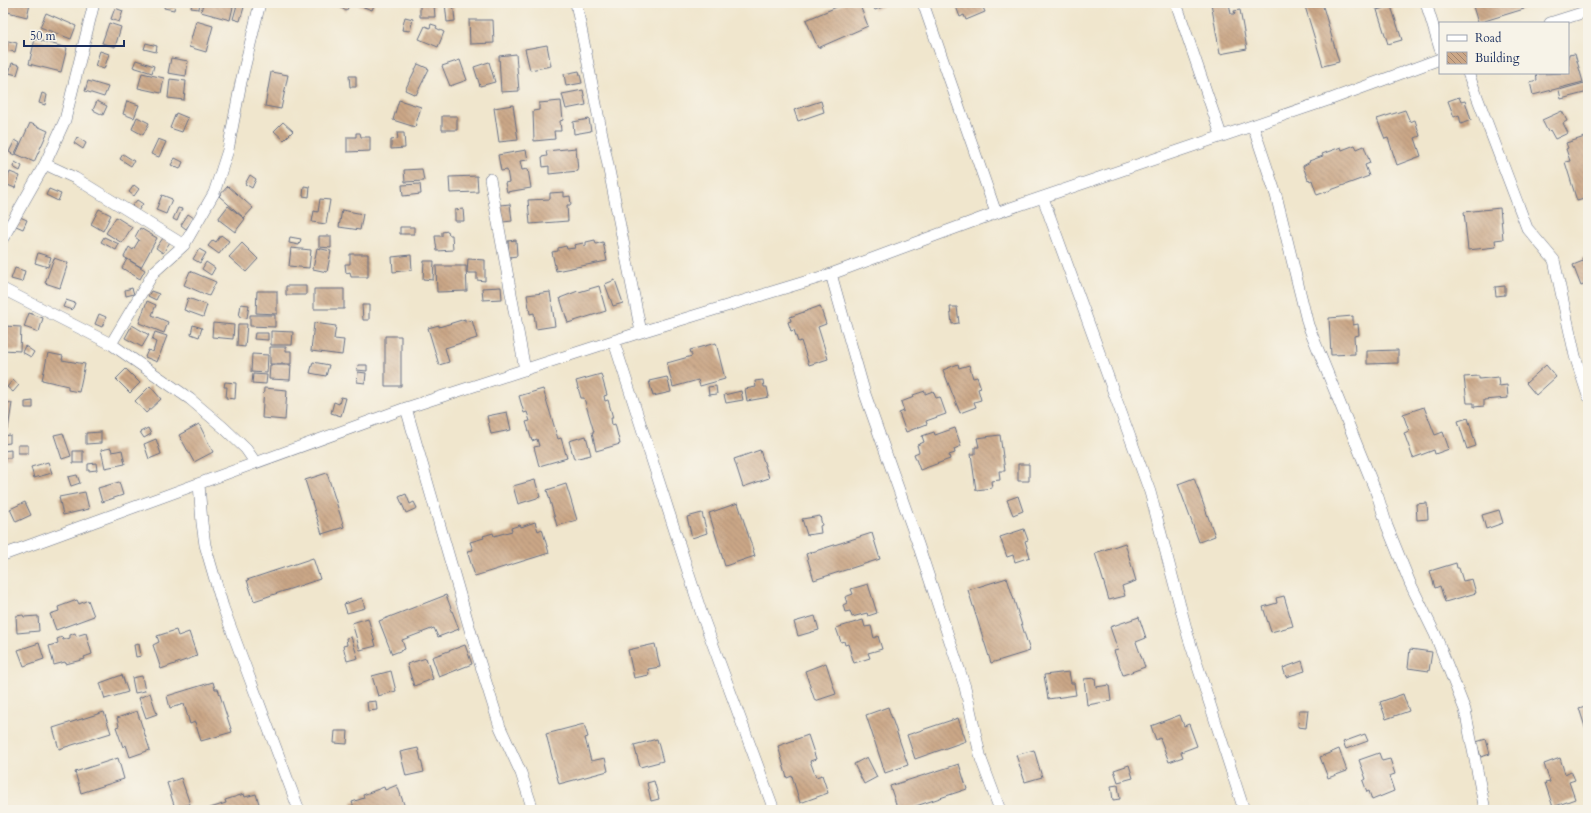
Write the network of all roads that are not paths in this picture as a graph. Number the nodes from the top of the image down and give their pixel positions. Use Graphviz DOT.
graph roads {
  1 [pos="94,3"];
  2 [pos="260,3"];
  3 [pos="576,3"];
  4 [pos="923,3"];
  5 [pos="1176,3"];
  6 [pos="1426,3"];
  7 [pos="1588,11"];
  8 [pos="1553,22"];
  9 [pos="1439,46"];
  10 [pos="1439,59"];
  11 [pos="1468,74"];
  12 [pos="1253,126"];
  13 [pos="1221,135"];
  14 [pos="45,164"];
  15 [pos="490,179"];
  16 [pos="1043,198"];
  17 [pos="996,213"];
  18 [pos="3,238"];
  19 [pos="184,245"];
  20 [pos="831,274"];
  21 [pos="3,289"];
  22 [pos="640,332"];
  23 [pos="614,342"];
  24 [pos="111,344"];
  25 [pos="525,370"];
  26 [pos="1588,396"];
  27 [pos="406,408"];
  28 [pos="255,462"];
  29 [pos="199,484"];
  30 [pos="3,555"];
  31 [pos="299,810"];
  32 [pos="533,810"];
  33 [pos="774,810"];
  34 [pos="1000,810"];
  35 [pos="1244,810"];
  36 [pos="1486,810"];
  1 -- 14 [label="street"];
  2 -- 19 [label="street"];
  3 -- 22 [label="street"];
  4 -- 17 [label="street"];
  5 -- 13 [label="street"];
  6 -- 9 [label="street"];
  7 -- 8 [label="street"];
  10 -- 12 [label="street"];
  11 -- 26 [label="street"];
  12 -- 13 [label="street"];
  12 -- 36 [label="street"];
  13 -- 16 [label="street"];
  14 -- 18 [label="street"];
  14 -- 19 [label="street"];
  15 -- 25 [label="street"];
  16 -- 17 [label="street"];
  16 -- 35 [label="street"];
  17 -- 20 [label="street"];
  19 -- 24 [label="street"];
  20 -- 22 [label="street"];
  20 -- 34 [label="street"];
  21 -- 24 [label="street"];
  22 -- 23 [label="street"];
  23 -- 25 [label="street"];
  23 -- 33 [label="street"];
  24 -- 28 [label="street"];
  25 -- 27 [label="street"];
  27 -- 28 [label="street"];
  27 -- 32 [label="street"];
  28 -- 29 [label="street"];
  29 -- 30 [label="street"];
  29 -- 31 [label="street"];
}
